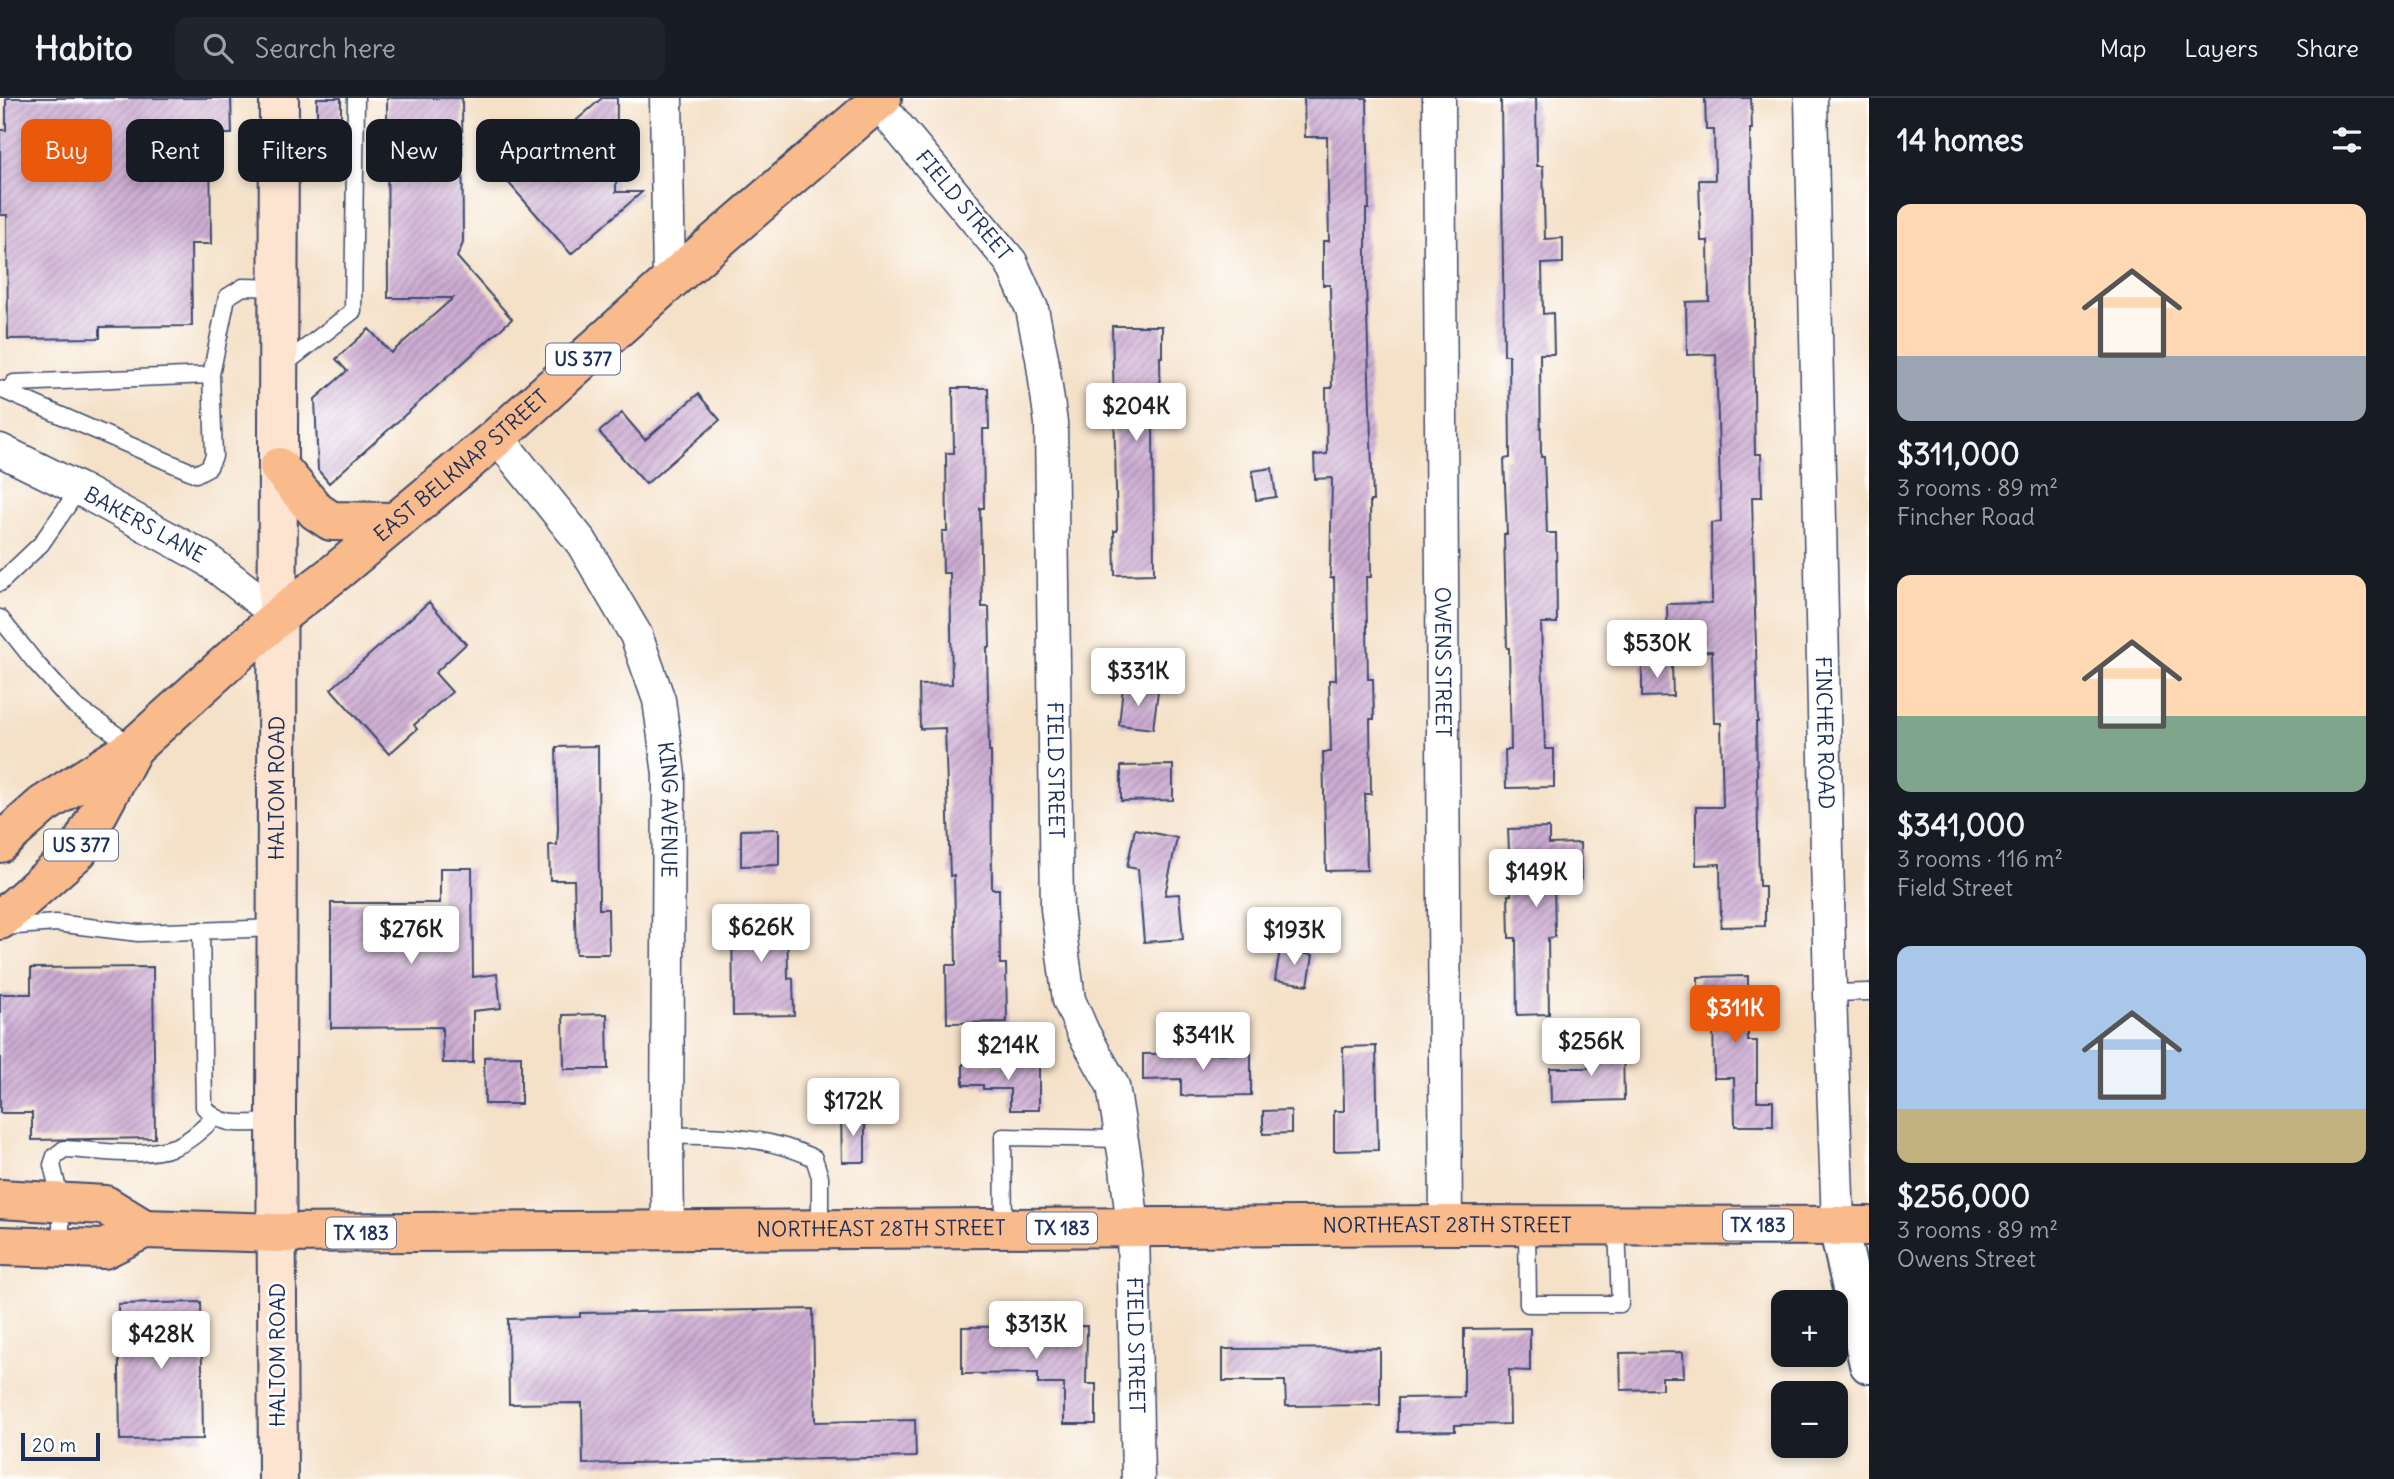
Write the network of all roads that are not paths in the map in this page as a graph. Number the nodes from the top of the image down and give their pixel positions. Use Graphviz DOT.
graph roads {
  1 [pos="279,98"];
  2 [pos="356,98"];
  3 [pos="666,98"];
  4 [pos="1438,98"];
  5 [pos="1811,98"];
  6 [pos="879,100"];
  7 [pos="669,282"];
  8 [pos="279,288"];
  9 [pos="279,368"];
  10 [pos="211,375"];
  11 [pos="3,390"];
  12 [pos="497,437"];
  13 [pos="0,450"];
  14 [pos="279,467"];
  15 [pos="79,489"];
  16 [pos="396,522"];
  17 [pos="0,583"];
  18 [pos="279,616"];
  19 [pos="0,618"];
  20 [pos="134,747"];
  21 [pos="0,843"];
  22 [pos="0,920"];
  23 [pos="0,927"];
  24 [pos="277,928"];
  25 [pos="201,930"];
  26 [pos="1869,992"];
  27 [pos="1830,993"];
  28 [pos="214,1118"];
  29 [pos="276,1122"];
  30 [pos="667,1136"];
  31 [pos="1122,1139"];
  32 [pos="0,1199"];
  33 [pos="61,1202"];
  34 [pos="1446,1224"];
  35 [pos="1527,1226"];
  36 [pos="1617,1226"];
  37 [pos="1853,1226"];
  38 [pos="1003,1228"];
  39 [pos="1133,1228"];
  40 [pos="144,1229"];
  41 [pos="820,1229"];
  42 [pos="668,1231"];
  43 [pos="277,1233"];
  44 [pos="0,1246"];
  45 [pos="61,1248"];
  46 [pos="0,1255"];
  47 [pos="1869,1364"];
  48 [pos="278,1479"];
  49 [pos="1138,1479"];
  1 -- 8 [label="main road, HALTOM ROAD"];
  2 -- 9 [label="lane"];
  3 -- 7 [label="street"];
  4 -- 34 [label="street, OWENS STREET"];
  5 -- 27 [label="street, FINCHER ROAD"];
  6 -- 7 [label="main road, EAST BELKNAP STREET / US 377"];
  6 -- 31 [label="street, FIELD STREET"];
  7 -- 12 [label="main road, EAST BELKNAP STREET / US 377"];
  8 -- 9 [label="main road, HALTOM ROAD"];
  8 -- 10 [label="lane"];
  9 -- 14 [label="main road, HALTOM ROAD"];
  10 -- 11 [label="lane"];
  10 -- 11 [label="lane"];
  12 -- 16 [label="main road, EAST BELKNAP STREET / US 377"];
  12 -- 30 [label="street, KING AVENUE"];
  13 -- 15 [label="street, BAKERS LANE"];
  14 -- 16 [label="main road"];
  14 -- 18 [label="main road, HALTOM ROAD"];
  15 -- 17 [label="lane"];
  15 -- 18 [label="street, BAKERS LANE"];
  16 -- 18 [label="main road, EAST BELKNAP STREET / US 377"];
  18 -- 20 [label="main road, EAST BELKNAP STREET / US 377"];
  18 -- 24 [label="main road, HALTOM ROAD"];
  19 -- 20 [label="lane"];
  20 -- 21 [label="main road, US 377"];
  20 -- 22 [label="main road, US 377"];
  23 -- 25 [label="lane"];
  24 -- 25 [label="lane"];
  24 -- 29 [label="main road, HALTOM ROAD"];
  25 -- 28 [label="lane"];
  26 -- 27 [label="lane"];
  27 -- 37 [label="street, FINCHER ROAD"];
  28 -- 29 [label="lane"];
  28 -- 33 [label="lane"];
  29 -- 43 [label="main road, HALTOM ROAD"];
  30 -- 41 [label="lane"];
  30 -- 42 [label="street, KING AVENUE"];
  31 -- 38 [label="lane"];
  31 -- 39 [label="street, FIELD STREET"];
  32 -- 33 [label="main road, NORTHEAST 28TH STREET / TX 183"];
  33 -- 40 [label="main road, NORTHEAST 28TH STREET / TX 183"];
  33 -- 45 [label="lane"];
  34 -- 35 [label="main road, NORTHEAST 28TH STREET / TX 183"];
  34 -- 39 [label="main road, NORTHEAST 28TH STREET / TX 183"];
  35 -- 36 [label="main road, NORTHEAST 28TH STREET / TX 183"];
  35 -- 36 [label="lane"];
  36 -- 37 [label="main road, NORTHEAST 28TH STREET / TX 183"];
  37 -- 47 [label="street, FINCHER ROAD"];
  38 -- 39 [label="main road, NORTHEAST 28TH STREET / TX 183"];
  38 -- 41 [label="main road, NORTHEAST 28TH STREET / TX 183"];
  39 -- 49 [label="street, FIELD STREET"];
  40 -- 43 [label="main road, NORTHEAST 28TH STREET / TX 183"];
  40 -- 45 [label="main road, NORTHEAST 28TH STREET / TX 183"];
  41 -- 42 [label="main road, NORTHEAST 28TH STREET / TX 183"];
  42 -- 43 [label="main road, NORTHEAST 28TH STREET / TX 183"];
  43 -- 48 [label="main road, HALTOM ROAD"];
  44 -- 45 [label="main road, NORTHEAST 28TH STREET / TX 183"];
  45 -- 46 [label="main road"];
}
